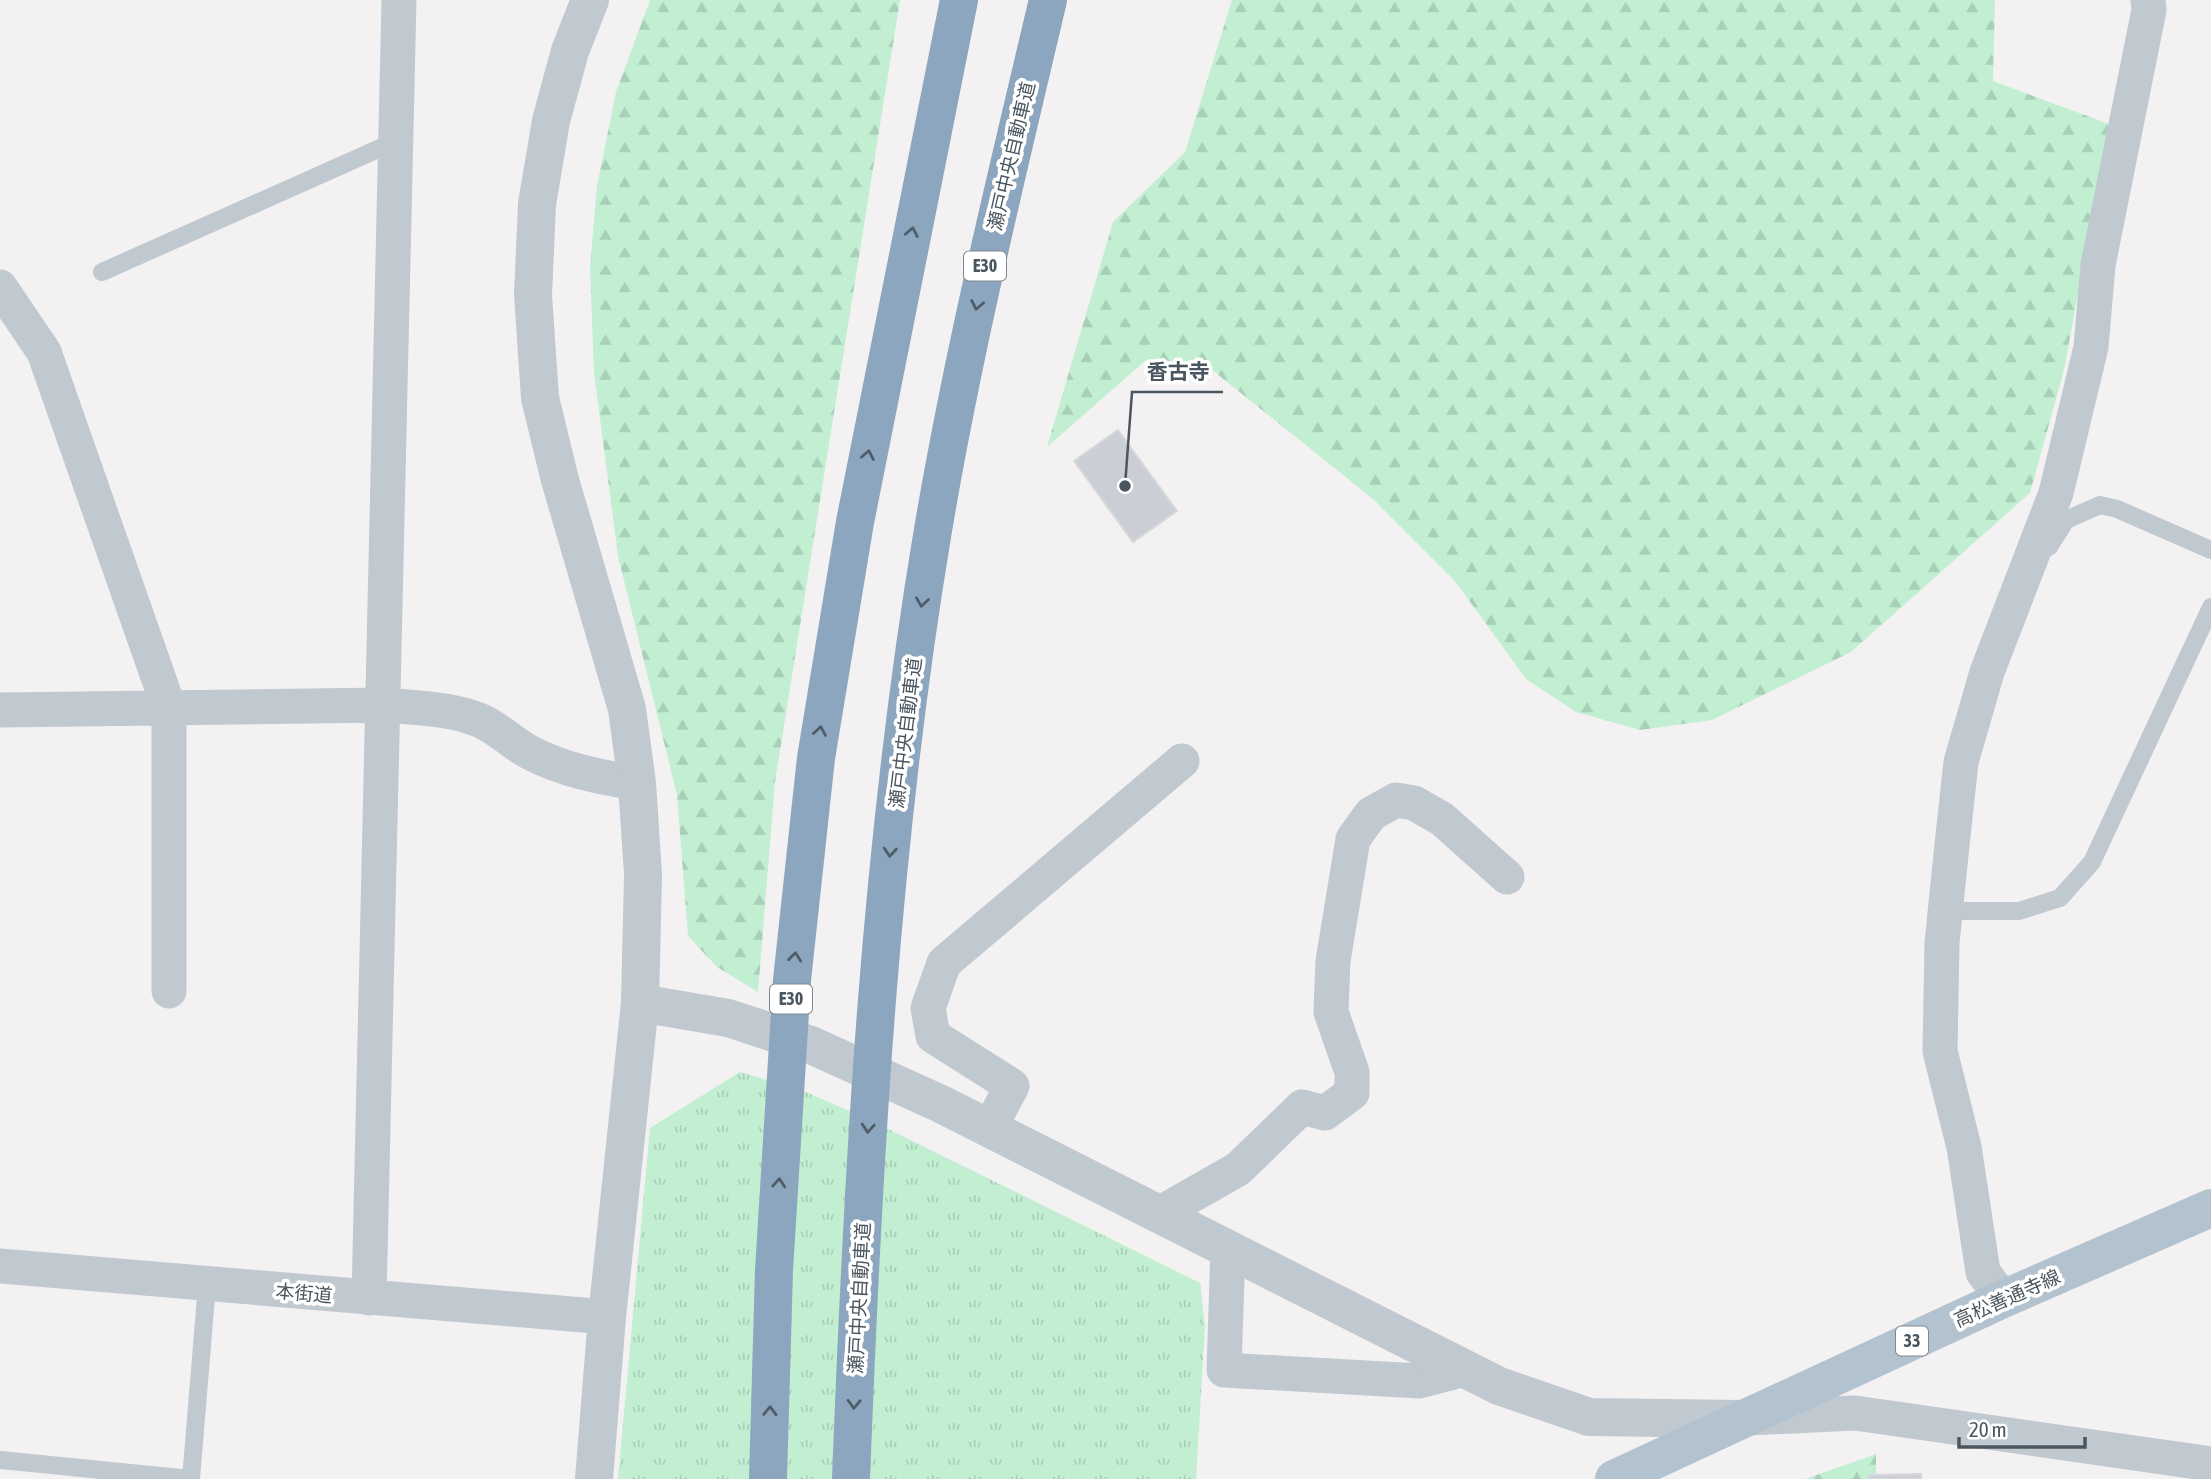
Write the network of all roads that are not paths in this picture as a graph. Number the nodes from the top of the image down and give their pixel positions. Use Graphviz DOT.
graph roads {
  1 [pos="399,0"];
  2 [pos="590,0"];
  3 [pos="959,0"];
  4 [pos="1048,0"];
  5 [pos="2148,0"];
  6 [pos="396,141"];
  7 [pos="102,271"];
  8 [pos="0,287"];
  9 [pos="2211,550"];
  10 [pos="2017,593"];
  11 [pos="2211,607"];
  12 [pos="384,705"];
  13 [pos="169,708"];
  14 [pos="0,710"];
  15 [pos="1182,761"];
  16 [pos="637,783"];
  17 [pos="1507,877"];
  18 [pos="1945,911"];
  19 [pos="169,991"];
  20 [pos="640,1003"];
  21 [pos="989,1129"];
  22 [pos="2211,1208"];
  23 [pos="1158,1214"];
  24 [pos="1228,1249"];
  25 [pos="0,1266"];
  26 [pos="207,1285"];
  27 [pos="369,1298"];
  28 [pos="2003,1299"];
  29 [pos="607,1317"];
  30 [pos="1465,1369"];
  31 [pos="1742,1419"];
  32 [pos="0,1460"];
  33 [pos="2211,1464"];
  34 [pos="191,1479"];
  35 [pos="594,1479"];
  36 [pos="768,1479"];
  37 [pos="851,1479"];
  38 [pos="1614,1479"];
  1 -- 6 [label="street"];
  2 -- 16 [label="street"];
  36 -- 3 [label="highway, E30, one-way"];
  4 -- 37 [label="highway, 瀬戸中央自動車道 / E30, one-way"];
  5 -- 10 [label="street"];
  6 -- 7 [label="lane"];
  6 -- 12 [label="street"];
  8 -- 13 [label="street"];
  9 -- 10 [label="lane"];
  10 -- 18 [label="street"];
  11 -- 18 [label="lane"];
  12 -- 13 [label="street"];
  12 -- 16 [label="street"];
  12 -- 27 [label="street"];
  13 -- 14 [label="street"];
  13 -- 19 [label="street"];
  15 -- 21 [label="street"];
  16 -- 20 [label="street"];
  17 -- 23 [label="street"];
  18 -- 28 [label="street"];
  20 -- 21 [label="street"];
  20 -- 29 [label="street"];
  21 -- 23 [label="street"];
  22 -- 28 [label="main road, 高松善通寺線 / 33"];
  23 -- 24 [label="street"];
  24 -- 30 [label="street"];
  24 -- 30 [label="street"];
  25 -- 26 [label="street, 本街道"];
  26 -- 27 [label="street, 本街道"];
  26 -- 34 [label="lane"];
  27 -- 29 [label="street, 本街道"];
  28 -- 31 [label="main road, 高松善通寺線 / 33"];
  29 -- 35 [label="street"];
  30 -- 31 [label="street"];
  31 -- 33 [label="street"];
  31 -- 38 [label="main road, 高松善通寺線 / 33"];
  32 -- 34 [label="lane"];
}
